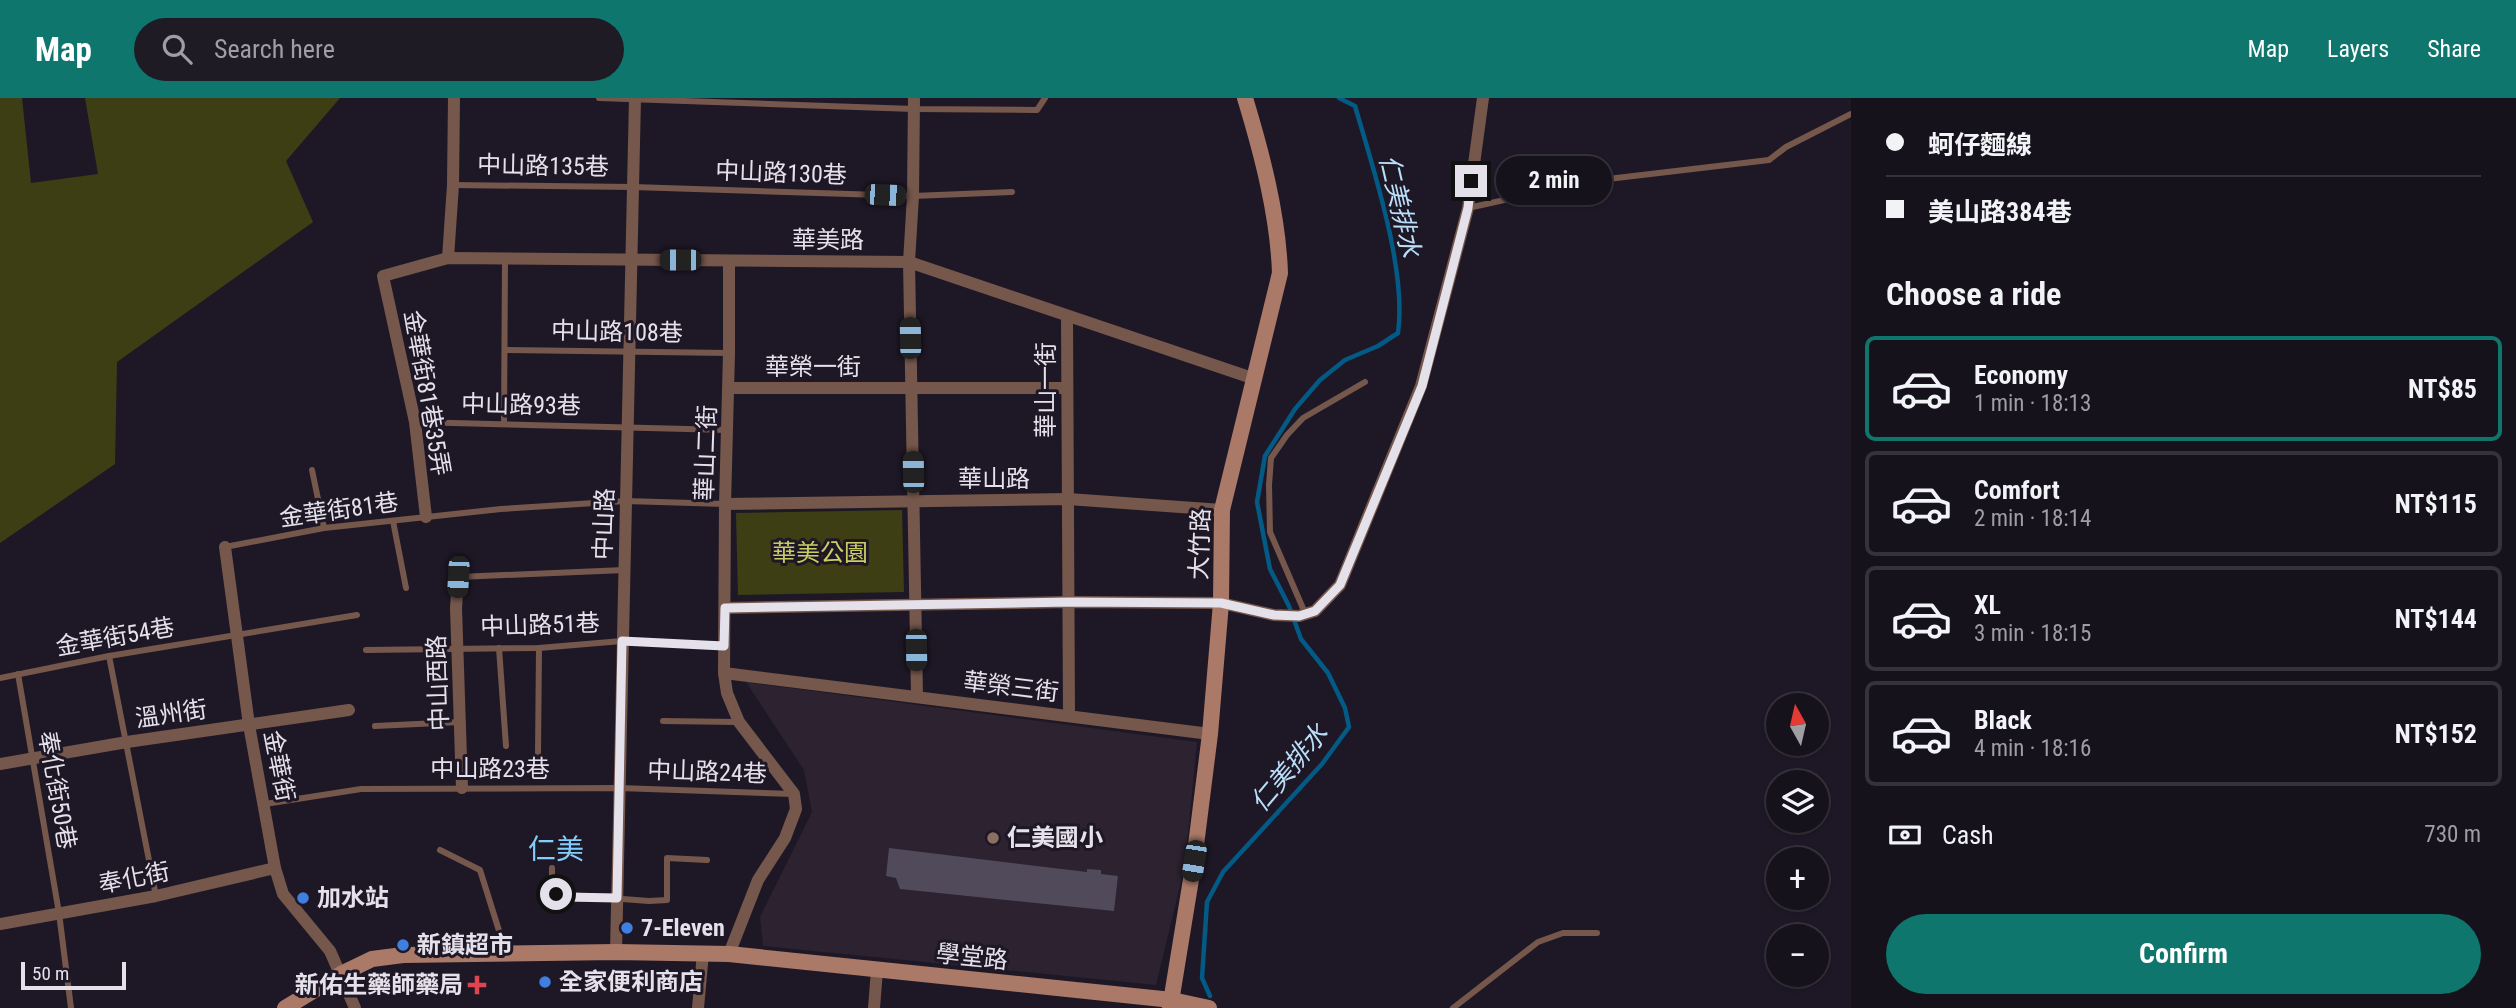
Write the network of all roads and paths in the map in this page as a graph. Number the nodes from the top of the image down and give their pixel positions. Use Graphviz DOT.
graph roads {
  1 [pos="454,98"];
  2 [pos="599,98"];
  3 [pos="1045,98"];
  4 [pos="1245,98"];
  5 [pos="1483,98"];
  6 [pos="635,99"];
  7 [pos="914,104"];
  8 [pos="1851,114"];
  9 [pos="453,185"];
  10 [pos="633,187"];
  11 [pos="1012,192"];
  12 [pos="913,196"];
  13 [pos="1468,208"];
  14 [pos="448,258"];
  15 [pos="505,259"];
  16 [pos="631,260"];
  17 [pos="729,261"];
  18 [pos="909,262"];
  19 [pos="383,276"];
  20 [pos="1067,317"];
  21 [pos="505,350"];
  22 [pos="629,350"];
  23 [pos="729,353"];
  24 [pos="1255,379"];
  25 [pos="1365,382"];
  26 [pos="729,388"];
  27 [pos="911,388"];
  28 [pos="1066,388"];
  29 [pos="415,422"];
  30 [pos="504,424"];
  31 [pos="627,426"];
  32 [pos="727,430"];
  33 [pos="312,470"];
  34 [pos="1068,499"];
  35 [pos="913,500"];
  36 [pos="626,502"];
  37 [pos="725,504"];
  38 [pos="1222,510"];
  39 [pos="426,517"];
  40 [pos="393,521"];
  41 [pos="324,528"];
  42 [pos="225,547"];
  43 [pos="624,570"];
  44 [pos="458,577"];
  45 [pos="405,588"];
  46 [pos="1069,602"];
  47 [pos="1221,603"];
  48 [pos="915,604"];
  49 [pos="725,608"];
  50 [pos="356,615"];
  51 [pos="1303,615"];
  52 [pos="236,636"];
  53 [pos="622,641"];
  54 [pos="724,646"];
  55 [pos="459,648"];
  56 [pos="499,648"];
  57 [pos="539,648"];
  58 [pos="366,650"];
  59 [pos="110,656"];
  60 [pos="724,673"];
  61 [pos="18,674"];
  62 [pos="0,678"];
  63 [pos="917,696"];
  64 [pos="349,710"];
  65 [pos="1069,715"];
  66 [pos="663,721"];
  67 [pos="460,722"];
  68 [pos="739,722"];
  69 [pos="249,725"];
  70 [pos="375,726"];
  71 [pos="1210,734"];
  72 [pos="127,742"];
  73 [pos="506,746"];
  74 [pos="538,753"];
  75 [pos="32,758"];
  76 [pos="0,764"];
  77 [pos="462,788"];
  78 [pos="619,788"];
  79 [pos="794,794"];
  80 [pos="265,804"];
  81 [pos="440,850"];
  82 [pos="707,860"];
  83 [pos="552,867"];
  84 [pos="275,868"];
  85 [pos="156,896"];
  86 [pos="617,898"];
  87 [pos="59,913"];
  88 [pos="0,924"];
  89 [pos="1597,933"];
  90 [pos="616,952"];
  91 [pos="703,953"];
  92 [pos="729,954"];
  93 [pos="506,955"];
  94 [pos="877,970"];
  95 [pos="341,974"];
  96 [pos="1171,1004"];
  97 [pos="71,1008"];
  98 [pos="285,1008"];
  99 [pos="355,1008"];
  100 [pos="698,1008"];
  101 [pos="874,1008"];
  102 [pos="1209,1008"];
  103 [pos="1453,1008"];
  1 -- 9 [label="street"];
  2 -- 6 [label="lane"];
  3 -- 7 [label="lane"];
  4 -- 24 [label="street, 大竹路"];
  5 -- 13 [label="street"];
  6 -- 7 [label="lane"];
  6 -- 10 [label="street, 中山路"];
  7 -- 12 [label="street"];
  8 -- 13 [label="lane"];
  9 -- 10 [label="lane, 中山路135巷"];
  9 -- 14 [label="street"];
  10 -- 12 [label="lane, 中山路130巷"];
  10 -- 16 [label="street, 中山路"];
  11 -- 12 [label="lane, 中山路130巷"];
  12 -- 18 [label="street"];
  13 -- 51 [label="street"];
  14 -- 15 [label="street, 華美路"];
  14 -- 19 [label="street, 華美路"];
  15 -- 16 [label="street, 華美路"];
  15 -- 21 [label="lane"];
  16 -- 17 [label="street, 華美路"];
  16 -- 22 [label="street, 中山路"];
  17 -- 18 [label="street, 華美路"];
  17 -- 23 [label="street, 華山二街"];
  18 -- 20 [label="street, 華美路"];
  18 -- 27 [label="street"];
  19 -- 29 [label="street, 金華街81巷35弄"];
  20 -- 24 [label="street, 華美路"];
  20 -- 28 [label="street, 華山一街"];
  21 -- 22 [label="lane, 中山路108巷"];
  21 -- 30 [label="lane"];
  22 -- 23 [label="lane, 中山路108巷"];
  22 -- 31 [label="street, 中山路"];
  23 -- 26 [label="street, 華山二街"];
  24 -- 38 [label="street, 大竹路"];
  25 -- 51 [label="lane"];
  26 -- 27 [label="street, 華榮一街"];
  26 -- 32 [label="street, 華山二街"];
  27 -- 28 [label="street, 華榮一街"];
  27 -- 35 [label="street"];
  28 -- 34 [label="street, 華山一街"];
  29 -- 30 [label="lane, 中山路93巷"];
  29 -- 39 [label="street, 金華街81巷35弄"];
  30 -- 31 [label="lane, 中山路93巷"];
  31 -- 32 [label="lane, 中山路93巷"];
  31 -- 36 [label="street, 中山路"];
  32 -- 37 [label="street, 華山二街"];
  33 -- 41 [label="lane"];
  34 -- 35 [label="street, 華山路"];
  34 -- 38 [label="street, 華山路"];
  34 -- 46 [label="street, 華山一街"];
  35 -- 37 [label="street, 華山路"];
  35 -- 48 [label="street"];
  36 -- 37 [label="lane, 金華街81巷"];
  36 -- 39 [label="lane, 金華街81巷"];
  36 -- 43 [label="street, 中山路"];
  37 -- 49 [label="street, 華山二街"];
  38 -- 47 [label="street, 大竹路"];
  39 -- 40 [label="lane, 金華街81巷"];
  40 -- 41 [label="lane, 金華街81巷"];
  40 -- 45 [label="lane"];
  41 -- 42 [label="lane, 金華街81巷"];
  42 -- 52 [label="street, 金華街"];
  43 -- 44 [label="lane"];
  43 -- 53 [label="street, 中山路"];
  44 -- 55 [label="street, 中山西路"];
  46 -- 47 [label="street"];
  46 -- 48 [label="street"];
  46 -- 65 [label="street, 華山一街"];
  47 -- 51 [label="street"];
  47 -- 71 [label="street, 大竹路"];
  48 -- 49 [label="street"];
  48 -- 63 [label="street"];
  49 -- 54 [label="street, 華山二街"];
  50 -- 52 [label="lane, 金華街54巷"];
  52 -- 59 [label="lane, 金華街54巷"];
  52 -- 69 [label="street, 金華街"];
  53 -- 54 [label="lane, 中山路51巷"];
  53 -- 57 [label="lane, 中山路51巷"];
  53 -- 78 [label="street, 中山路"];
  54 -- 60 [label="street, 華山二街"];
  55 -- 56 [label="lane, 中山路51巷"];
  55 -- 58 [label="lane, 中山路51巷"];
  55 -- 67 [label="street, 中山西路"];
  56 -- 57 [label="lane, 中山路51巷"];
  56 -- 73 [label="lane"];
  57 -- 74 [label="lane"];
  59 -- 61 [label="lane, 金華街54巷"];
  59 -- 72 [label="lane"];
  60 -- 63 [label="street, 華榮三街"];
  60 -- 68 [label="street, 華山二街"];
  61 -- 62 [label="lane, 金華街54巷"];
  61 -- 75 [label="lane, 奉化街50巷"];
  63 -- 65 [label="street, 華榮三街"];
  64 -- 69 [label="street, 溫州街"];
  65 -- 71 [label="street, 華榮三街"];
  66 -- 68 [label="lane"];
  67 -- 70 [label="lane"];
  67 -- 77 [label="street, 中山西路"];
  68 -- 79 [label="street, 華山二街"];
  69 -- 72 [label="street, 溫州街"];
  69 -- 80 [label="street, 金華街"];
  71 -- 96 [label="street, 大竹路"];
  72 -- 75 [label="street, 溫州街"];
  72 -- 85 [label="lane"];
  75 -- 76 [label="street, 溫州街"];
  75 -- 87 [label="lane, 奉化街50巷"];
  77 -- 78 [label="lane, 中山路23巷"];
  77 -- 80 [label="lane, 中山路23巷"];
  78 -- 79 [label="lane, 中山路24巷"];
  78 -- 86 [label="street, 中山路"];
  79 -- 92 [label="street"];
  80 -- 84 [label="street, 金華街"];
  81 -- 93 [label="lane"];
  82 -- 86 [label="lane"];
  83 -- 86 [label="lane"];
  84 -- 85 [label="street, 奉化街"];
  84 -- 95 [label="street, 金華街"];
  85 -- 87 [label="street, 奉化街"];
  86 -- 90 [label="street, 中山路"];
  87 -- 88 [label="street, 奉化街"];
  87 -- 97 [label="lane, 奉化街50巷"];
  89 -- 103 [label="lane"];
  90 -- 91 [label="street, 學堂路"];
  90 -- 93 [label="street, 學堂路"];
  91 -- 92 [label="street, 學堂路"];
  91 -- 100 [label="street"];
  92 -- 94 [label="street, 學堂路"];
  93 -- 95 [label="street, 學堂路"];
  94 -- 96 [label="street, 學堂路"];
  94 -- 101 [label="street"];
  95 -- 98 [label="street, 學堂路"];
  95 -- 99 [label="street, 金華街"];
  96 -- 102 [label="street, 學堂路"];
}
